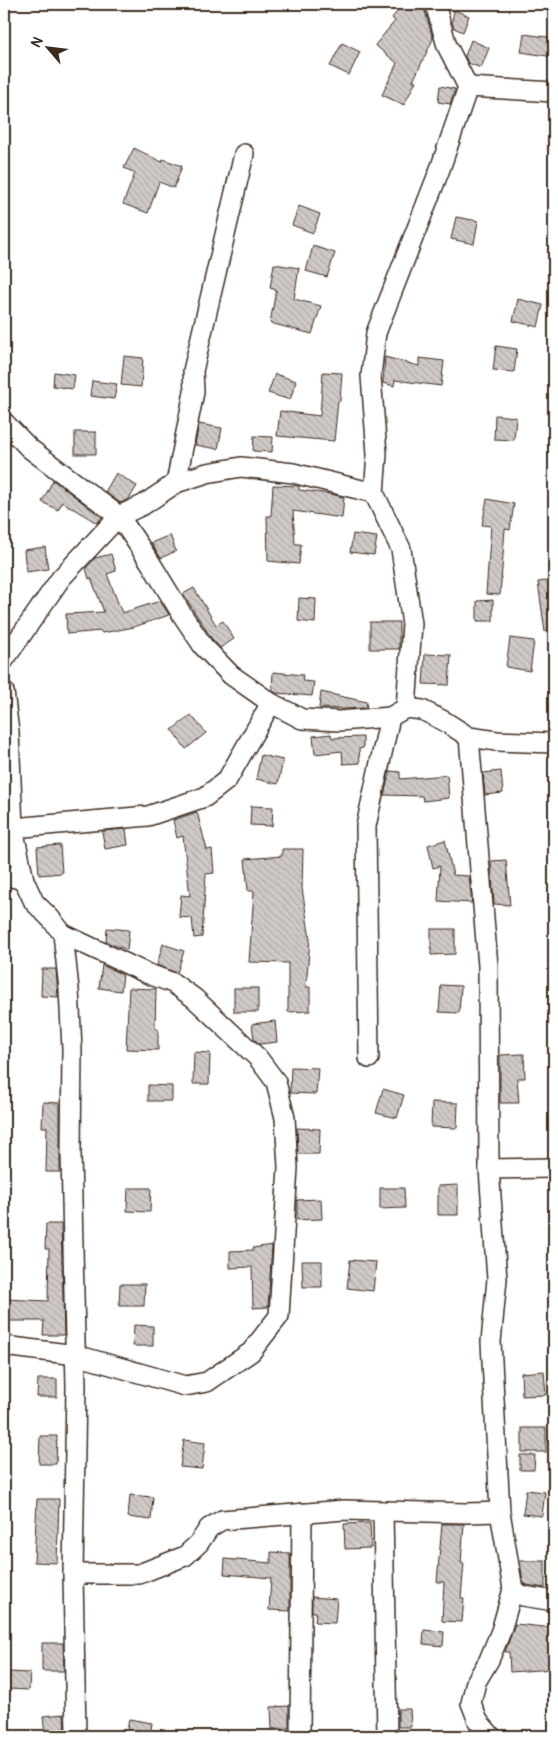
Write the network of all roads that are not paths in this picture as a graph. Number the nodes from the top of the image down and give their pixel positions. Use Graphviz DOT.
graph roads {
  1 [pos="435,4"];
  2 [pos="468,87"];
  3 [pos="554,92"];
  4 [pos="244,154"];
  5 [pos="4,422"];
  6 [pos="176,483"];
  7 [pos="374,493"];
  8 [pos="119,516"];
  9 [pos="4,660"];
  10 [pos="4,692"];
  11 [pos="271,703"];
  12 [pos="398,712"];
  13 [pos="470,737"];
  14 [pos="554,743"];
  15 [pos="13,828"];
  16 [pos="4,875"];
  17 [pos="24,880"];
  18 [pos="63,934"];
  19 [pos="370,1058"];
  20 [pos="554,1168"];
  21 [pos="489,1169"];
  22 [pos="4,1346"];
  23 [pos="76,1355"];
  24 [pos="383,1511"];
  25 [pos="500,1512"];
  26 [pos="302,1513"];
  27 [pos="73,1574"];
  28 [pos="513,1589"];
  29 [pos="554,1601"];
  30 [pos="76,1736"];
  31 [pos="300,1736"];
  32 [pos="387,1736"];
  33 [pos="490,1736"];
  1 -- 2 [label="street"];
  2 -- 3 [label="street"];
  2 -- 7 [label="street"];
  4 -- 6 [label="street"];
  5 -- 8 [label="street"];
  6 -- 7 [label="street"];
  6 -- 8 [label="street"];
  7 -- 12 [label="street"];
  8 -- 9 [label="street"];
  8 -- 11 [label="street"];
  10 -- 15 [label="street"];
  11 -- 12 [label="street"];
  11 -- 15 [label="street"];
  12 -- 13 [label="street"];
  12 -- 19 [label="street"];
  13 -- 14 [label="street"];
  13 -- 21 [label="street"];
  15 -- 17 [label="street"];
  16 -- 17 [label="street"];
  17 -- 18 [label="street"];
  18 -- 23 [label="street"];
  18 -- 23 [label="street"];
  20 -- 21 [label="street"];
  21 -- 25 [label="street"];
  22 -- 23 [label="street"];
  23 -- 27 [label="street"];
  24 -- 25 [label="street"];
  24 -- 26 [label="street"];
  24 -- 32 [label="street"];
  25 -- 28 [label="street"];
  26 -- 27 [label="street"];
  26 -- 31 [label="street"];
  27 -- 30 [label="street"];
  28 -- 29 [label="street"];
  28 -- 33 [label="street"];
}
